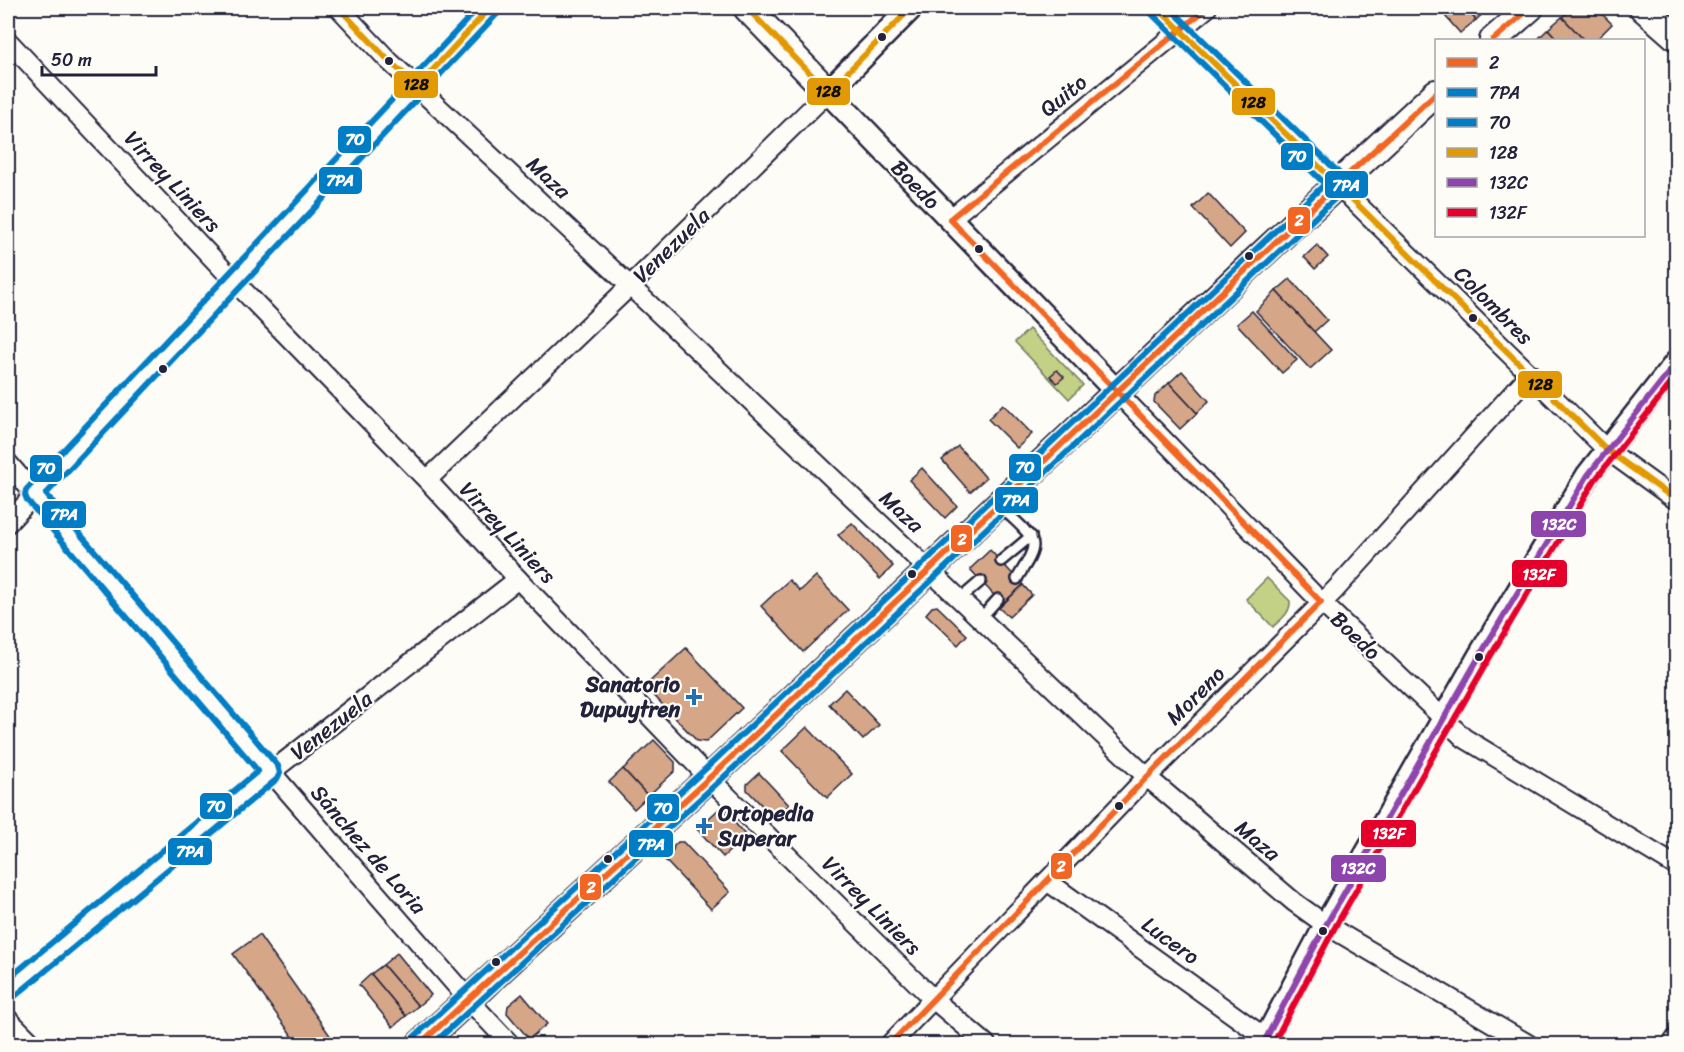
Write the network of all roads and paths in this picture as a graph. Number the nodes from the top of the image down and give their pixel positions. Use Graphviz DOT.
graph roads {
  1 [pos="339,8"];
  2 [pos="490,8"];
  3 [pos="747,8"];
  4 [pos="911,8"];
  5 [pos="1158,8"];
  6 [pos="1207,8"];
  7 [pos="1644,9"];
  8 [pos="1526,10"];
  9 [pos="1181,29"];
  10 [pos="1677,37"];
  11 [pos="1494,39"];
  12 [pos="8,41"];
  13 [pos="418,87"];
  14 [pos="828,92"];
  15 [pos="1435,95"];
  16 [pos="1338,184"];
  17 [pos="950,219"];
  18 [pos="234,281"];
  19 [pos="630,286"];
  20 [pos="1677,363"];
  21 [pos="1530,374"];
  22 [pos="1117,392"];
  23 [pos="1607,450"];
  24 [pos="8,463"];
  25 [pos="427,480"];
  26 [pos="34,494"];
  27 [pos="1677,500"];
  28 [pos="998,505"];
  29 [pos="8,523"];
  30 [pos="1031,536"];
  31 [pos="1001,561"];
  32 [pos="930,570"];
  33 [pos="518,579"];
  34 [pos="1017,579"];
  35 [pos="981,580"];
  36 [pos="960,599"];
  37 [pos="998,599"];
  38 [pos="1321,602"];
  39 [pos="980,619"];
  40 [pos="1445,720"];
  41 [pos="271,772"];
  42 [pos="1147,777"];
  43 [pos="709,778"];
  44 [pos="1677,866"];
  45 [pos="1047,881"];
  46 [pos="1326,925"];
  47 [pos="8,990"];
  48 [pos="468,999"];
  49 [pos="933,999"];
  50 [pos="8,1019"];
  51 [pos="1677,1038"];
  52 [pos="1265,1042"];
  53 [pos="33,1044"];
  54 [pos="420,1044"];
  55 [pos="510,1044"];
  56 [pos="890,1044"];
  57 [pos="986,1044"];
  58 [pos="1528,1044"];
  59 [pos="1672,1044"];
  1 -- 13 [label="street, Maza"];
  2 -- 13 [label="street"];
  3 -- 14 [label="main road"];
  4 -- 14 [label="street, Venezuela"];
  5 -- 9 [label="street, Colombres"];
  6 -- 9 [label="street, Quito"];
  7 -- 10 [label="main road"];
  8 -- 11 [label="main road"];
  9 -- 16 [label="street, Colombres"];
  9 -- 17 [label="street, Quito"];
  12 -- 18 [label="street, Virrey Liniers"];
  13 -- 18 [label="street"];
  13 -- 19 [label="street, Maza"];
  14 -- 17 [label="street, Boedo"];
  14 -- 19 [label="street, Venezuela"];
  15 -- 16 [label="main road"];
  16 -- 21 [label="street, Colombres"];
  16 -- 22 [label="main road"];
  17 -- 22 [label="street, Boedo"];
  18 -- 25 [label="street, Virrey Liniers"];
  18 -- 26 [label="street"];
  19 -- 25 [label="street, Venezuela"];
  19 -- 32 [label="street, Maza"];
  20 -- 23 [label="street"];
  21 -- 23 [label="street, Colombres"];
  21 -- 38 [label="street, Moreno"];
  22 -- 28 [label="main road"];
  22 -- 38 [label="street, Boedo"];
  23 -- 27 [label="street, Colombres"];
  23 -- 40 [label="street"];
  24 -- 26 [label="street, Sánchez de Loria"];
  25 -- 33 [label="street, Virrey Liniers"];
  26 -- 29 [label="street"];
  26 -- 41 [label="street, Sánchez de Loria"];
  28 -- 30 [label="lane"];
  28 -- 32 [label="main road"];
  30 -- 31 [label="lane"];
  30 -- 34 [label="lane"];
  32 -- 36 [label="street, Maza"];
  32 -- 43 [label="main road"];
  33 -- 41 [label="street, Venezuela"];
  33 -- 43 [label="street, Virrey Liniers"];
  35 -- 36 [label="lane"];
  36 -- 39 [label="street, Maza"];
  37 -- 39 [label="lane"];
  38 -- 40 [label="street, Boedo"];
  38 -- 42 [label="street, Moreno"];
  39 -- 42 [label="street, Maza"];
  40 -- 44 [label="street, Boedo"];
  40 -- 46 [label="street"];
  41 -- 47 [label="street, Venezuela"];
  41 -- 48 [label="street, Sánchez de Loria"];
  42 -- 45 [label="street, Moreno"];
  42 -- 46 [label="street, Maza"];
  43 -- 48 [label="main road"];
  43 -- 49 [label="street, Virrey Liniers"];
  45 -- 49 [label="street, Moreno"];
  45 -- 52 [label="street, Lucero"];
  46 -- 52 [label="street"];
  46 -- 58 [label="street, Maza"];
  48 -- 54 [label="main road"];
  48 -- 55 [label="street, Sánchez de Loria"];
  49 -- 56 [label="street, Moreno"];
  49 -- 57 [label="street, Virrey Liniers"];
  50 -- 53 [label="street"];
  51 -- 59 [label="street"];
}
